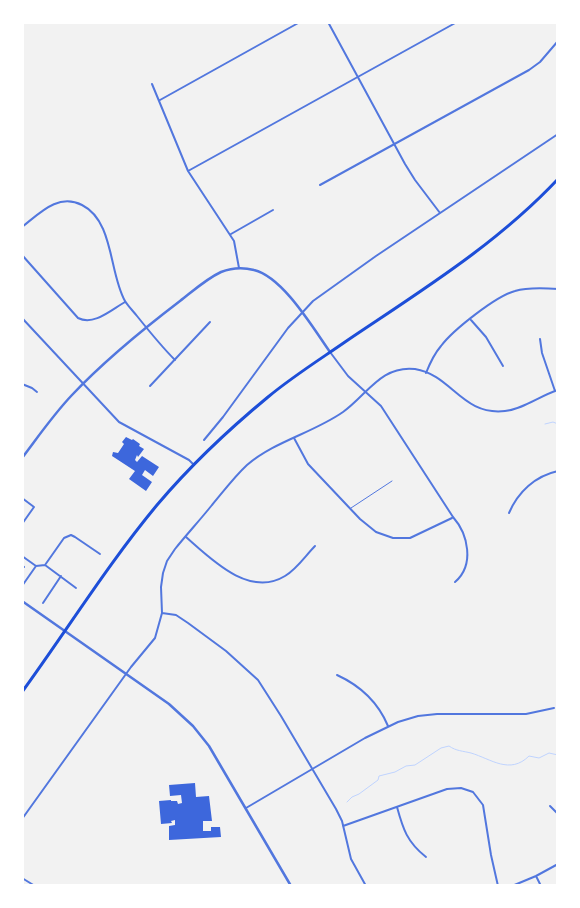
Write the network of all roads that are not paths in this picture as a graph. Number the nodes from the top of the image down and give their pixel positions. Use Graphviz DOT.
graph roads {
  1 [pos="300,22"];
  2 [pos="328,22"];
  3 [pos="457,22"];
  4 [pos="558,41"];
  5 [pos="358,77"];
  6 [pos="152,84"];
  7 [pos="159,100"];
  8 [pos="558,134"];
  9 [pos="394,144"];
  10 [pos="188,171"];
  11 [pos="558,179"];
  12 [pos="320,185"];
  13 [pos="273,210"];
  14 [pos="440,213"];
  15 [pos="22,228"];
  16 [pos="230,234"];
  17 [pos="22,255"];
  18 [pos="238,268"];
  19 [pos="558,289"];
  20 [pos="125,302"];
  21 [pos="301,313"];
  22 [pos="22,318"];
  23 [pos="471,320"];
  24 [pos="210,322"];
  25 [pos="146,327"];
  26 [pos="540,339"];
  27 [pos="330,352"];
  28 [pos="175,360"];
  29 [pos="503,366"];
  30 [pos="426,373"];
  31 [pos="22,384"];
  32 [pos="83,384"];
  33 [pos="150,386"];
  34 [pos="556,390"];
  35 [pos="37,392"];
  36 [pos="366,392"];
  37 [pos="294,438"];
  38 [pos="204,440"];
  39 [pos="22,458"];
  40 [pos="194,465"];
  41 [pos="558,471"];
  42 [pos="392,481"];
  43 [pos="22,498"];
  44 [pos="351,508"];
  45 [pos="509,512"];
  46 [pos="453,517"];
  47 [pos="22,524"];
  48 [pos="185,536"];
  49 [pos="315,546"];
  50 [pos="100,554"];
  51 [pos="22,556"];
  52 [pos="45,565"];
  53 [pos="36,566"];
  54 [pos="60,576"];
  55 [pos="455,582"];
  56 [pos="22,586"];
  57 [pos="76,588"];
  58 [pos="22,601"];
  59 [pos="43,603"];
  60 [pos="162,613"];
  61 [pos="65,632"];
  62 [pos="126,673"];
  63 [pos="337,675"];
  64 [pos="22,692"];
  65 [pos="554,708"];
  66 [pos="388,726"];
  67 [pos="312,769"];
  68 [pos="550,806"];
  69 [pos="397,807"];
  70 [pos="245,808"];
  71 [pos="558,814"];
  72 [pos="22,819"];
  73 [pos="343,826"];
  74 [pos="426,856"];
  75 [pos="558,864"];
  76 [pos="536,876"];
  77 [pos="22,878"];
  78 [pos="35,886"];
  79 [pos="291,886"];
  80 [pos="366,886"];
  81 [pos="498,886"];
  82 [pos="512,886"];
  83 [pos="541,886"];
  1 -- 7 [label="street"];
  2 -- 5 [label="street"];
  3 -- 5 [label="street"];
  4 -- 9 [label="street"];
  5 -- 9 [label="street"];
  5 -- 10 [label="street"];
  6 -- 7 [label="street"];
  7 -- 10 [label="street"];
  8 -- 14 [label="street"];
  9 -- 12 [label="street"];
  9 -- 14 [label="street"];
  10 -- 16 [label="street"];
  11 -- 27 [label="main road"];
  13 -- 16 [label="street"];
  14 -- 21 [label="street"];
  15 -- 20 [label="street"];
  16 -- 18 [label="street"];
  17 -- 20 [label="street"];
  18 -- 21 [label="street"];
  18 -- 25 [label="street"];
  19 -- 23 [label="street"];
  20 -- 25 [label="street"];
  21 -- 27 [label="street"];
  21 -- 38 [label="street"];
  22 -- 32 [label="street"];
  23 -- 29 [label="street"];
  23 -- 30 [label="street"];
  24 -- 28 [label="street"];
  25 -- 28 [label="street"];
  25 -- 32 [label="street"];
  26 -- 34 [label="street"];
  27 -- 36 [label="street"];
  27 -- 40 [label="main road"];
  28 -- 33 [label="street"];
  30 -- 34 [label="street"];
  30 -- 36 [label="street"];
  31 -- 35 [label="street"];
  32 -- 39 [label="street"];
  32 -- 40 [label="street"];
  36 -- 37 [label="street"];
  36 -- 46 [label="street"];
  37 -- 44 [label="street"];
  37 -- 48 [label="street"];
  40 -- 61 [label="main road"];
  41 -- 45 [label="street"];
  42 -- 44 [label="lane"];
  43 -- 47 [label="street"];
  44 -- 46 [label="street"];
  46 -- 55 [label="street"];
  48 -- 49 [label="street"];
  48 -- 60 [label="street"];
  50 -- 52 [label="street"];
  51 -- 53 [label="street"];
  52 -- 53 [label="street"];
  52 -- 54 [label="street"];
  53 -- 56 [label="street"];
  54 -- 57 [label="street"];
  54 -- 59 [label="street"];
  58 -- 61 [label="street"];
  60 -- 62 [label="street"];
  60 -- 67 [label="street"];
  61 -- 62 [label="street"];
  61 -- 64 [label="main road"];
  62 -- 70 [label="street"];
  62 -- 72 [label="street"];
  63 -- 66 [label="street"];
  65 -- 66 [label="street"];
  66 -- 67 [label="street"];
  67 -- 70 [label="street"];
  67 -- 73 [label="street"];
  68 -- 71 [label="street"];
  69 -- 73 [label="street"];
  69 -- 74 [label="street"];
  69 -- 81 [label="street"];
  70 -- 79 [label="street"];
  73 -- 80 [label="street"];
  75 -- 76 [label="street"];
  76 -- 82 [label="street"];
  76 -- 83 [label="street"];
  77 -- 78 [label="street"];
}
